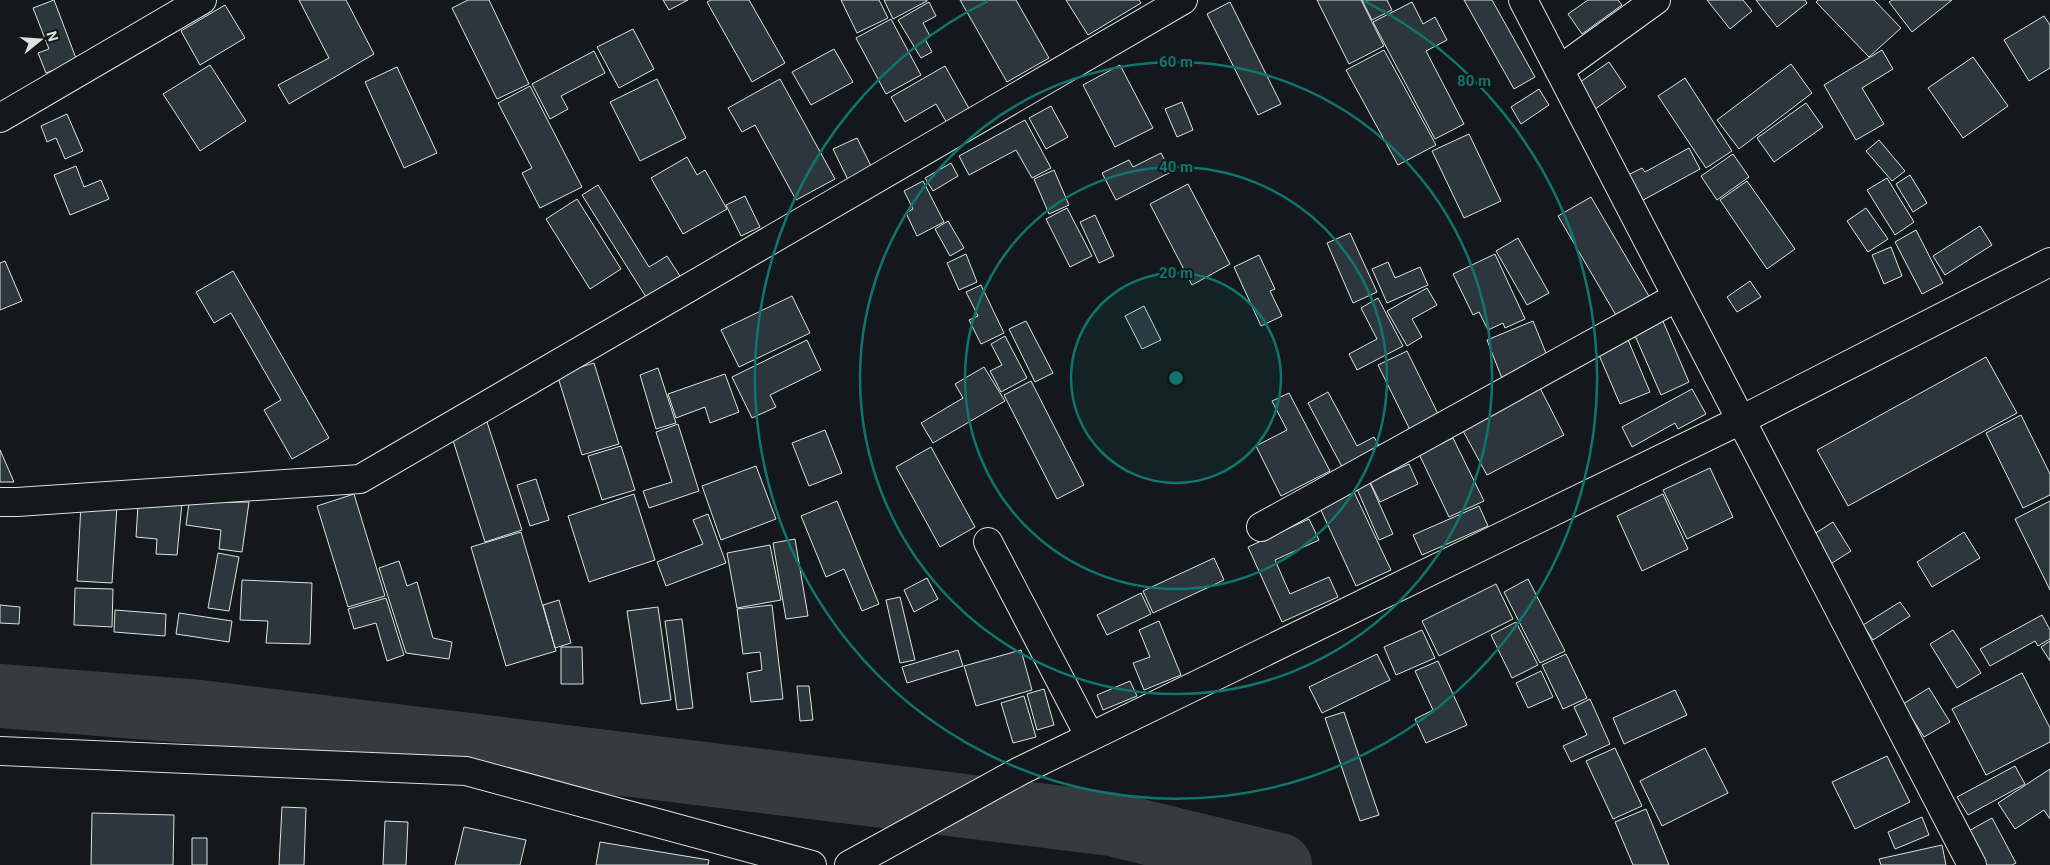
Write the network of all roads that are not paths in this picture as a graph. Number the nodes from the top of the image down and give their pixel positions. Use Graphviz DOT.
graph roads {
  1 [pos="202,0"];
  2 [pos="1182,0"];
  3 [pos="1523,0"];
  4 [pos="1656,0"];
  5 [pos="1559,70"];
  6 [pos="0,118"];
  7 [pos="2050,262"];
  8 [pos="1677,297"];
  9 [pos="1741,420"];
  10 [pos="0,502"];
  11 [pos="1261,527"];
  12 [pos="988,542"];
  13 [pos="1090,737"];
  14 [pos="0,751"];
  15 [pos="812,865"];
  16 [pos="849,865"];
  17 [pos="1972,865"];
  1 -- 6 [label="street"];
  2 -- 10 [label="street"];
  3 -- 5 [label="street"];
  4 -- 5 [label="street"];
  5 -- 8 [label="street"];
  7 -- 9 [label="street"];
  8 -- 9 [label="street"];
  8 -- 11 [label="street"];
  9 -- 13 [label="street"];
  9 -- 17 [label="street"];
  12 -- 13 [label="street"];
  13 -- 16 [label="street"];
  14 -- 15 [label="street"];
}
